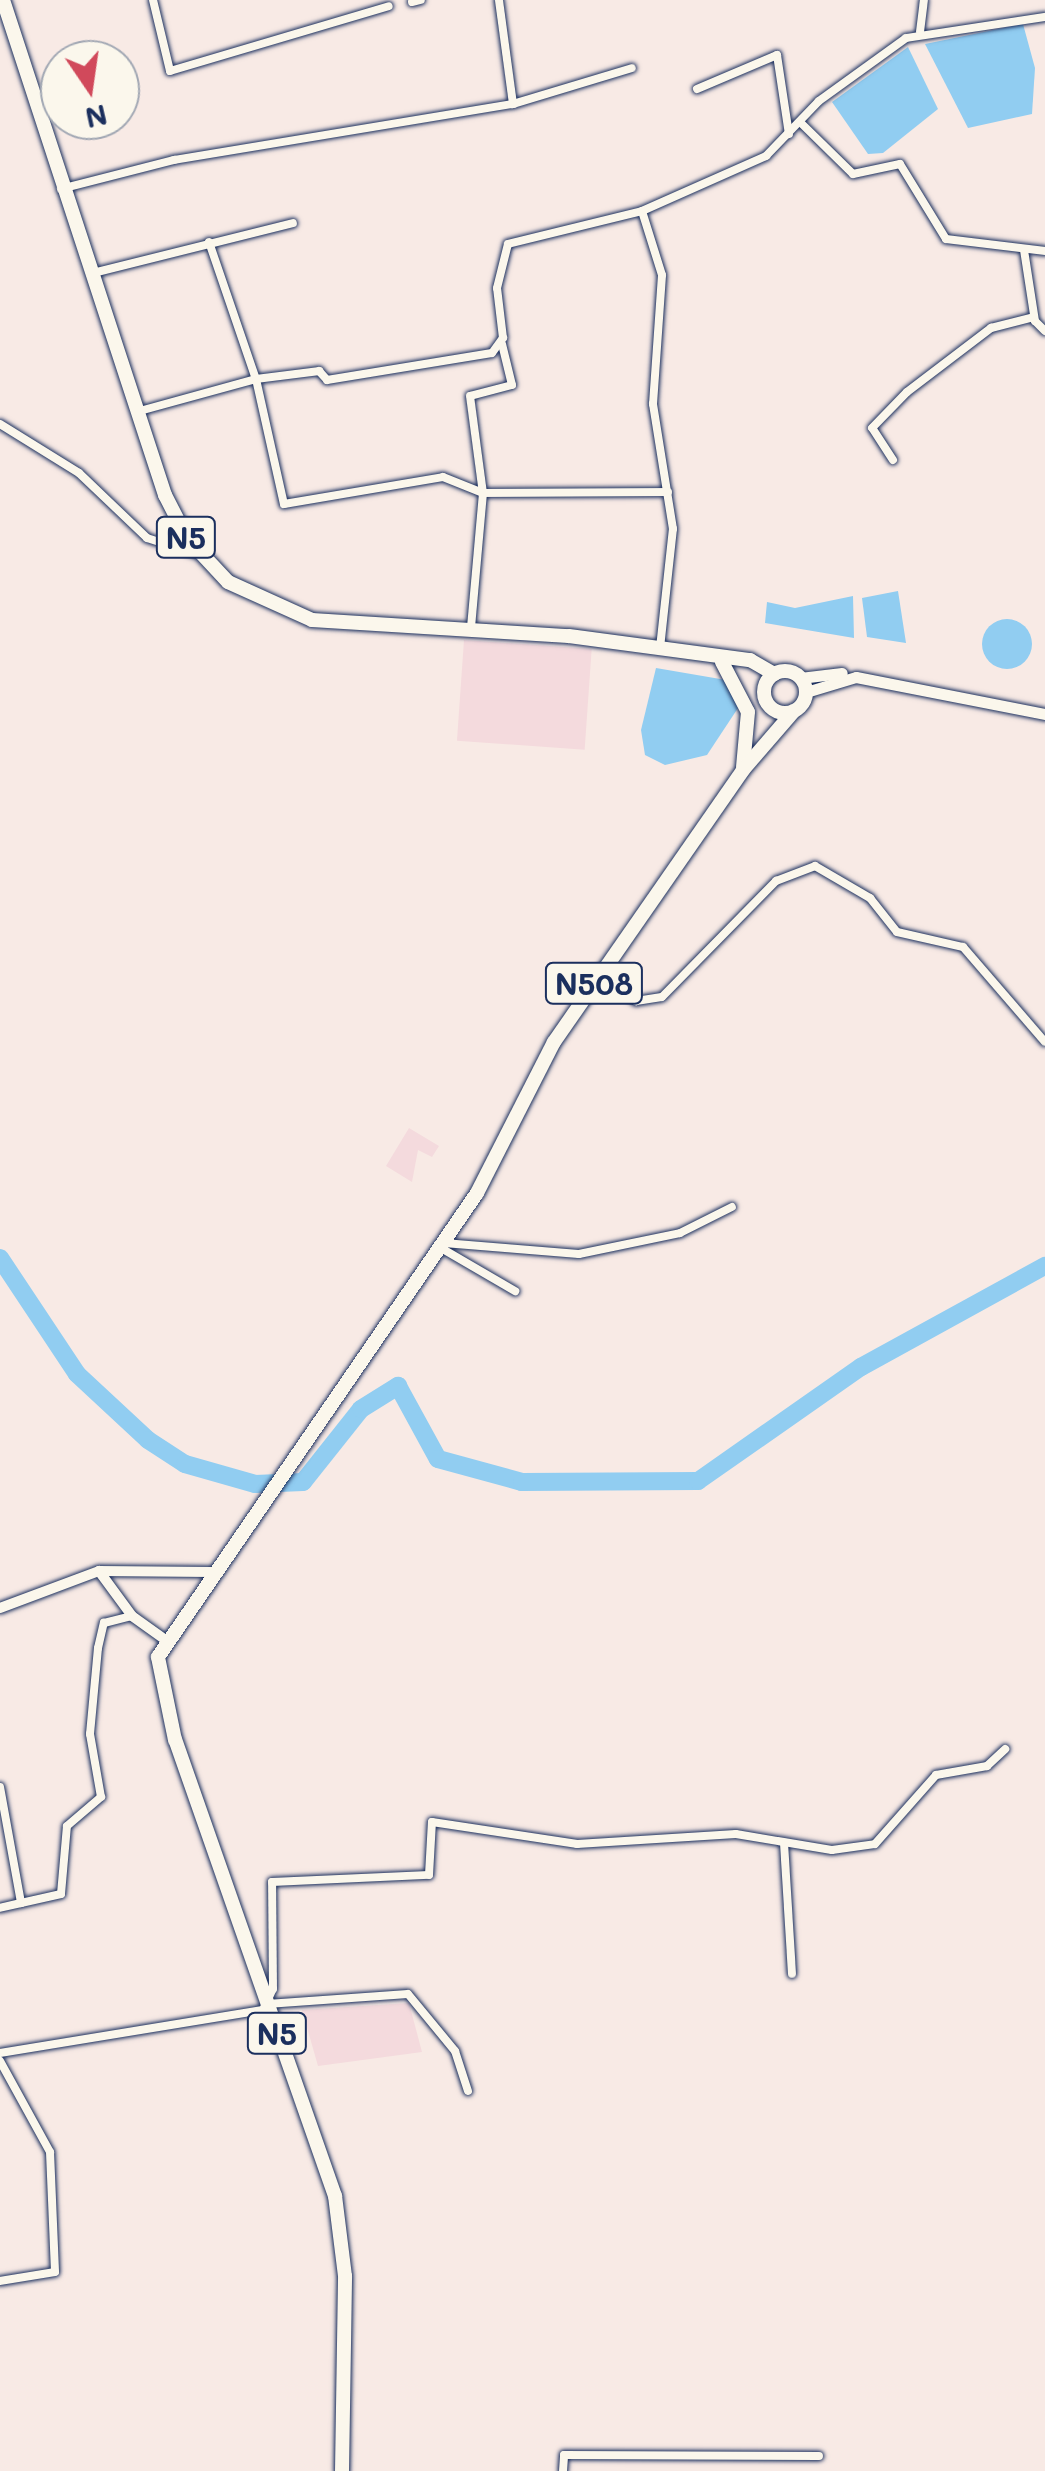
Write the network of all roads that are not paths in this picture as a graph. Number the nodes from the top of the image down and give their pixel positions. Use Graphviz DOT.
graph roads {
  1 [pos="3,0"];
  2 [pos="153,0"];
  3 [pos="499,0"];
  4 [pos="924,0"];
  5 [pos="389,6"];
  6 [pos="1045,17"];
  7 [pos="920,32"];
  8 [pos="632,68"];
  9 [pos="697,89"];
  10 [pos="513,104"];
  11 [pos="801,123"];
  12 [pos="789,134"];
  13 [pos="60,189"];
  14 [pos="642,210"];
  15 [pos="292,223"];
  16 [pos="209,242"];
  17 [pos="1024,250"];
  18 [pos="1045,251"];
  19 [pos="89,274"];
  20 [pos="1034,317"];
  21 [pos="1045,331"];
  22 [pos="502,344"];
  23 [pos="256,379"];
  24 [pos="136,412"];
  25 [pos="0,424"];
  26 [pos="893,460"];
  27 [pos="668,492"];
  28 [pos="482,494"];
  29 [pos="200,555"];
  30 [pos="472,628"];
  31 [pos="660,648"];
  32 [pos="725,669"];
  33 [pos="769,669"];
  34 [pos="803,685"];
  35 [pos="769,706"];
  36 [pos="794,711"];
  37 [pos="1045,714"];
  38 [pos="772,732"];
  39 [pos="743,770"];
  40 [pos="599,977"];
  41 [pos="1045,1042"];
  42 [pos="732,1207"];
  43 [pos="442,1246"];
  44 [pos="515,1290"];
  45 [pos="100,1571"];
  46 [pos="211,1572"];
  47 [pos="0,1608"];
  48 [pos="184,1611"];
  49 [pos="132,1616"];
  50 [pos="167,1640"];
  51 [pos="1006,1749"];
  52 [pos="0,1787"];
  53 [pos="784,1843"];
  54 [pos="21,1903"];
  55 [pos="0,1908"];
  56 [pos="792,1974"];
  57 [pos="267,2004"];
  58 [pos="0,2053"];
  59 [pos="0,2061"];
  60 [pos="468,2091"];
  61 [pos="0,2281"];
  62 [pos="819,2456"];
  63 [pos="342,2471"];
  64 [pos="563,2471"];
  1 -- 13 [label="highway, N5"];
  2 -- 5 [label="street"];
  3 -- 10 [label="street"];
  4 -- 7 [label="street"];
  6 -- 7 [label="street"];
  7 -- 11 [label="street"];
  8 -- 10 [label="street"];
  9 -- 12 [label="street"];
  10 -- 13 [label="street"];
  11 -- 12 [label="street"];
  11 -- 17 [label="street"];
  12 -- 14 [label="street"];
  13 -- 19 [label="highway, N5"];
  14 -- 22 [label="street"];
  14 -- 27 [label="street"];
  15 -- 16 [label="street"];
  16 -- 19 [label="street"];
  16 -- 23 [label="street"];
  17 -- 18 [label="street"];
  17 -- 20 [label="street"];
  19 -- 24 [label="highway, N5"];
  20 -- 21 [label="street"];
  20 -- 26 [label="street"];
  22 -- 23 [label="street"];
  22 -- 28 [label="street"];
  23 -- 24 [label="street"];
  23 -- 28 [label="street"];
  24 -- 29 [label="highway, N5"];
  25 -- 29 [label="street"];
  27 -- 28 [label="street"];
  27 -- 31 [label="street"];
  28 -- 30 [label="street"];
  29 -- 30 [label="highway, N5"];
  30 -- 31 [label="highway, N5"];
  31 -- 32 [label="highway, N5"];
  32 -- 33 [label="highway"];
  32 -- 39 [label="highway"];
  33 -- 34 [label="highway"];
  33 -- 35 [label="highway"];
  34 -- 36 [label="highway"];
  34 -- 37 [label="main road"];
  35 -- 36 [label="highway"];
  35 -- 38 [label="highway"];
  36 -- 38 [label="highway"];
  38 -- 39 [label="highway, N508"];
  39 -- 40 [label="highway, N508"];
  40 -- 41 [label="street"];
  40 -- 43 [label="highway, N508"];
  42 -- 43 [label="street"];
  43 -- 44 [label="street"];
  43 -- 46 [label="highway, N508"];
  45 -- 46 [label="street"];
  45 -- 47 [label="street"];
  45 -- 49 [label="street"];
  46 -- 48 [label="highway, N508"];
  48 -- 50 [label="highway, N5"];
  49 -- 50 [label="street"];
  49 -- 54 [label="street"];
  50 -- 57 [label="highway, N5"];
  51 -- 53 [label="street"];
  52 -- 54 [label="street"];
  53 -- 56 [label="street"];
  53 -- 57 [label="street"];
  54 -- 55 [label="street"];
  57 -- 58 [label="street"];
  57 -- 60 [label="street"];
  57 -- 63 [label="highway, N5"];
  59 -- 61 [label="street"];
  62 -- 64 [label="street"];
}
